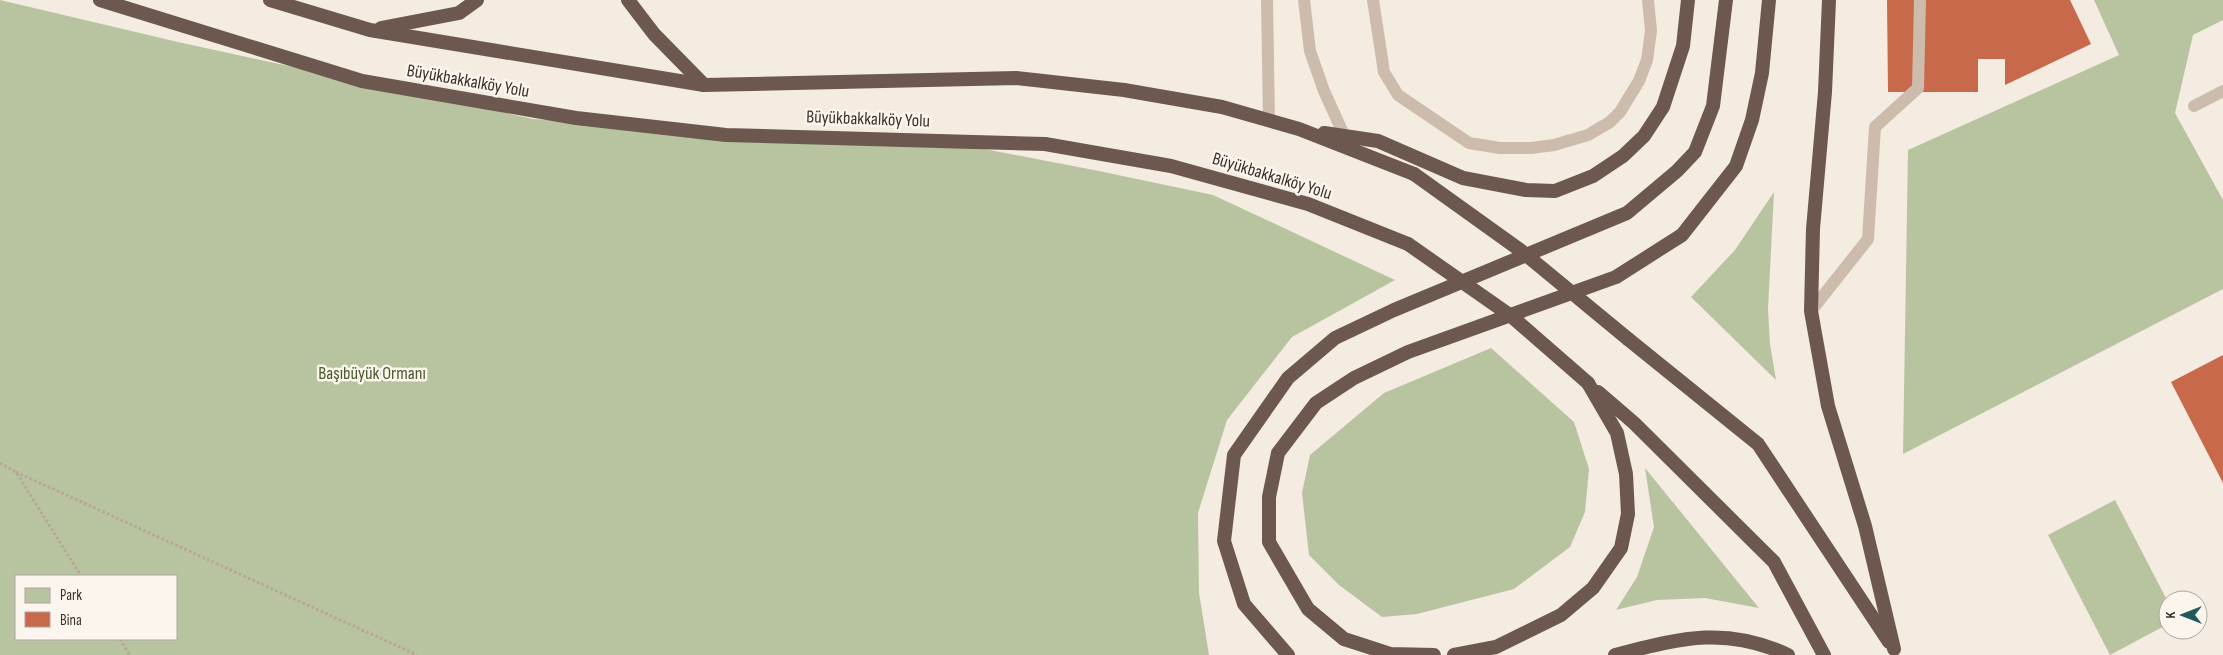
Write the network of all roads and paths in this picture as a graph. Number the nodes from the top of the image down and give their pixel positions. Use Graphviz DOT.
graph roads {
  1 [pos="100,0"];
  2 [pos="270,0"];
  3 [pos="477,0"];
  4 [pos="628,0"];
  5 [pos="1267,0"];
  6 [pos="1304,0"];
  7 [pos="1373,0"];
  8 [pos="1648,0"];
  9 [pos="1688,0"];
  10 [pos="1726,0"];
  11 [pos="1770,0"];
  12 [pos="1829,0"];
  13 [pos="1920,0"];
  14 [pos="370,30"];
  15 [pos="704,85"];
  16 [pos="2223,91"];
  17 [pos="2194,106"];
  18 [pos="1269,121"];
  19 [pos="1299,129"];
  20 [pos="1344,135"];
  21 [pos="1812,311"];
  22 [pos="1588,384"];
  23 [pos="0,463"];
  24 [pos="16,472"];
  25 [pos="80,575"];
  26 [pos="121,640"];
  27 [pos="1896,652"];
  28 [pos="130,655"];
  29 [pos="417,655"];
  30 [pos="1288,655"];
  31 [pos="1434,655"];
  32 [pos="1454,655"];
  33 [pos="1615,655"];
  34 [pos="1788,655"];
  35 [pos="1824,655"];
  1 -- 22 [label="highway, Büyükbakkalköy Yolu, bridge"];
  2 -- 14 [label="highway, Büyükbakkalköy Yolu"];
  3 -- 14 [label="highway"];
  4 -- 15 [label="highway"];
  5 -- 18 [label="lane"];
  6 -- 20 [label="lane"];
  7 -- 8 [label="lane"];
  9 -- 20 [label="highway"];
  10 -- 30 [label="highway"];
  11 -- 31 [label="highway"];
  12 -- 21 [label="highway"];
  13 -- 21 [label="lane"];
  14 -- 15 [label="highway, Büyükbakkalköy Yolu"];
  15 -- 18 [label="highway, Büyükbakkalköy Yolu"];
  16 -- 17 [label="lane"];
  18 -- 19 [label="highway, Büyükbakkalköy Yolu"];
  19 -- 20 [label="highway"];
  19 -- 27 [label="highway, Büyükbakkalköy Yolu, bridge"];
  21 -- 27 [label="highway"];
  22 -- 32 [label="highway"];
  22 -- 35 [label="highway, Büyükbakkalköy Yolu"];
  23 -- 24 [label="path"];
  24 -- 25 [label="path"];
  24 -- 29 [label="path"];
  26 -- 28 [label="path"];
  33 -- 34 [label="highway"];
}
